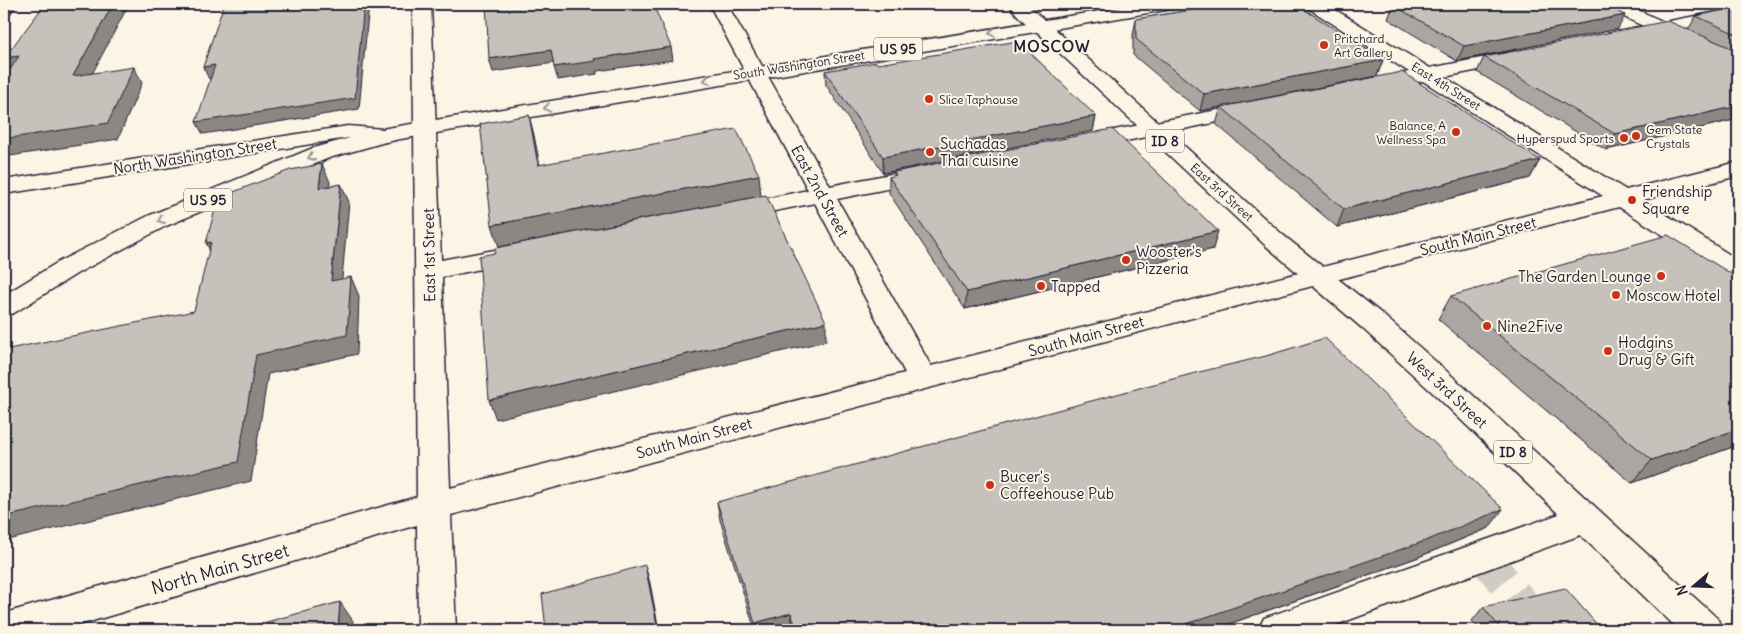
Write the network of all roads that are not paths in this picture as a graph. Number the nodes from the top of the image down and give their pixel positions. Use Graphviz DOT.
graph roads {
  1 [pos="6,4"];
  2 [pos="422,4"];
  3 [pos="718,4"];
  4 [pos="1018,4"];
  5 [pos="1172,4"];
  6 [pos="1314,4"];
  7 [pos="1611,4"];
  8 [pos="4,9"];
  9 [pos="1738,13"];
  10 [pos="1040,25"];
  11 [pos="1662,28"];
  12 [pos="1623,36"];
  13 [pos="1688,40"];
  14 [pos="1535,53"];
  15 [pos="756,72"];
  16 [pos="1428,74"];
  17 [pos="1352,89"];
  18 [pos="1276,104"];
  19 [pos="426,128"];
  20 [pos="1152,129"];
  21 [pos="388,135"];
  22 [pos="1065,146"];
  23 [pos="1738,169"];
  24 [pos="948,170"];
  25 [pos="4,187"];
  26 [pos="822,195"];
  27 [pos="1622,199"];
  28 [pos="717,215"];
  29 [pos="535,251"];
  30 [pos="429,271"];
  31 [pos="1738,271"];
  32 [pos="1318,276"];
  33 [pos="4,307"];
  34 [pos="923,378"];
  35 [pos="434,506"];
  36 [pos="1585,519"];
  37 [pos="5,630"];
  38 [pos="437,630"];
  39 [pos="1277,630"];
  40 [pos="1704,630"];
  1 -- 8 [label="main road"];
  2 -- 19 [label="main road, East 1st Street"];
  3 -- 15 [label="main road, East 2nd Street"];
  4 -- 10 [label="main road, East 3rd Street"];
  5 -- 10 [label="main road, South Washington Street / US 95"];
  6 -- 16 [label="main road, East 4th Street"];
  7 -- 11 [label="main road"];
  9 -- 11 [label="main road"];
  10 -- 15 [label="main road, South Washington Street / US 95, one-way"];
  10 -- 20 [label="main road, East 3rd Street / ID 8"];
  11 -- 12 [label="main road"];
  11 -- 13 [label="main road"];
  14 -- 16 [label="main road"];
  15 -- 19 [label="main road, South Washington Street / US 95, one-way"];
  15 -- 26 [label="main road, East 2nd Street"];
  16 -- 17 [label="main road"];
  16 -- 27 [label="main road, East 4th Street"];
  18 -- 20 [label="main road"];
  19 -- 21 [label="main road, US 95"];
  19 -- 30 [label="main road, East 1st Street"];
  20 -- 22 [label="main road"];
  20 -- 32 [label="main road, East 3rd Street / ID 8"];
  21 -- 25 [label="main road, North Washington Street"];
  21 -- 33 [label="main road, US 95, one-way"];
  23 -- 27 [label="main road, South Main Street"];
  24 -- 26 [label="main road"];
  26 -- 28 [label="main road"];
  26 -- 34 [label="main road, East 2nd Street"];
  27 -- 31 [label="main road"];
  27 -- 32 [label="main road, South Main Street"];
  29 -- 30 [label="main road"];
  30 -- 35 [label="main road, East 1st Street"];
  32 -- 34 [label="main road, South Main Street"];
  32 -- 36 [label="main road, West 3rd Street / ID 8"];
  34 -- 35 [label="main road, South Main Street"];
  35 -- 37 [label="main road, North Main Street"];
  35 -- 38 [label="main road, East 1st Street"];
  36 -- 39 [label="main road"];
  36 -- 40 [label="main road, West 3rd Street / ID 8"];
}
